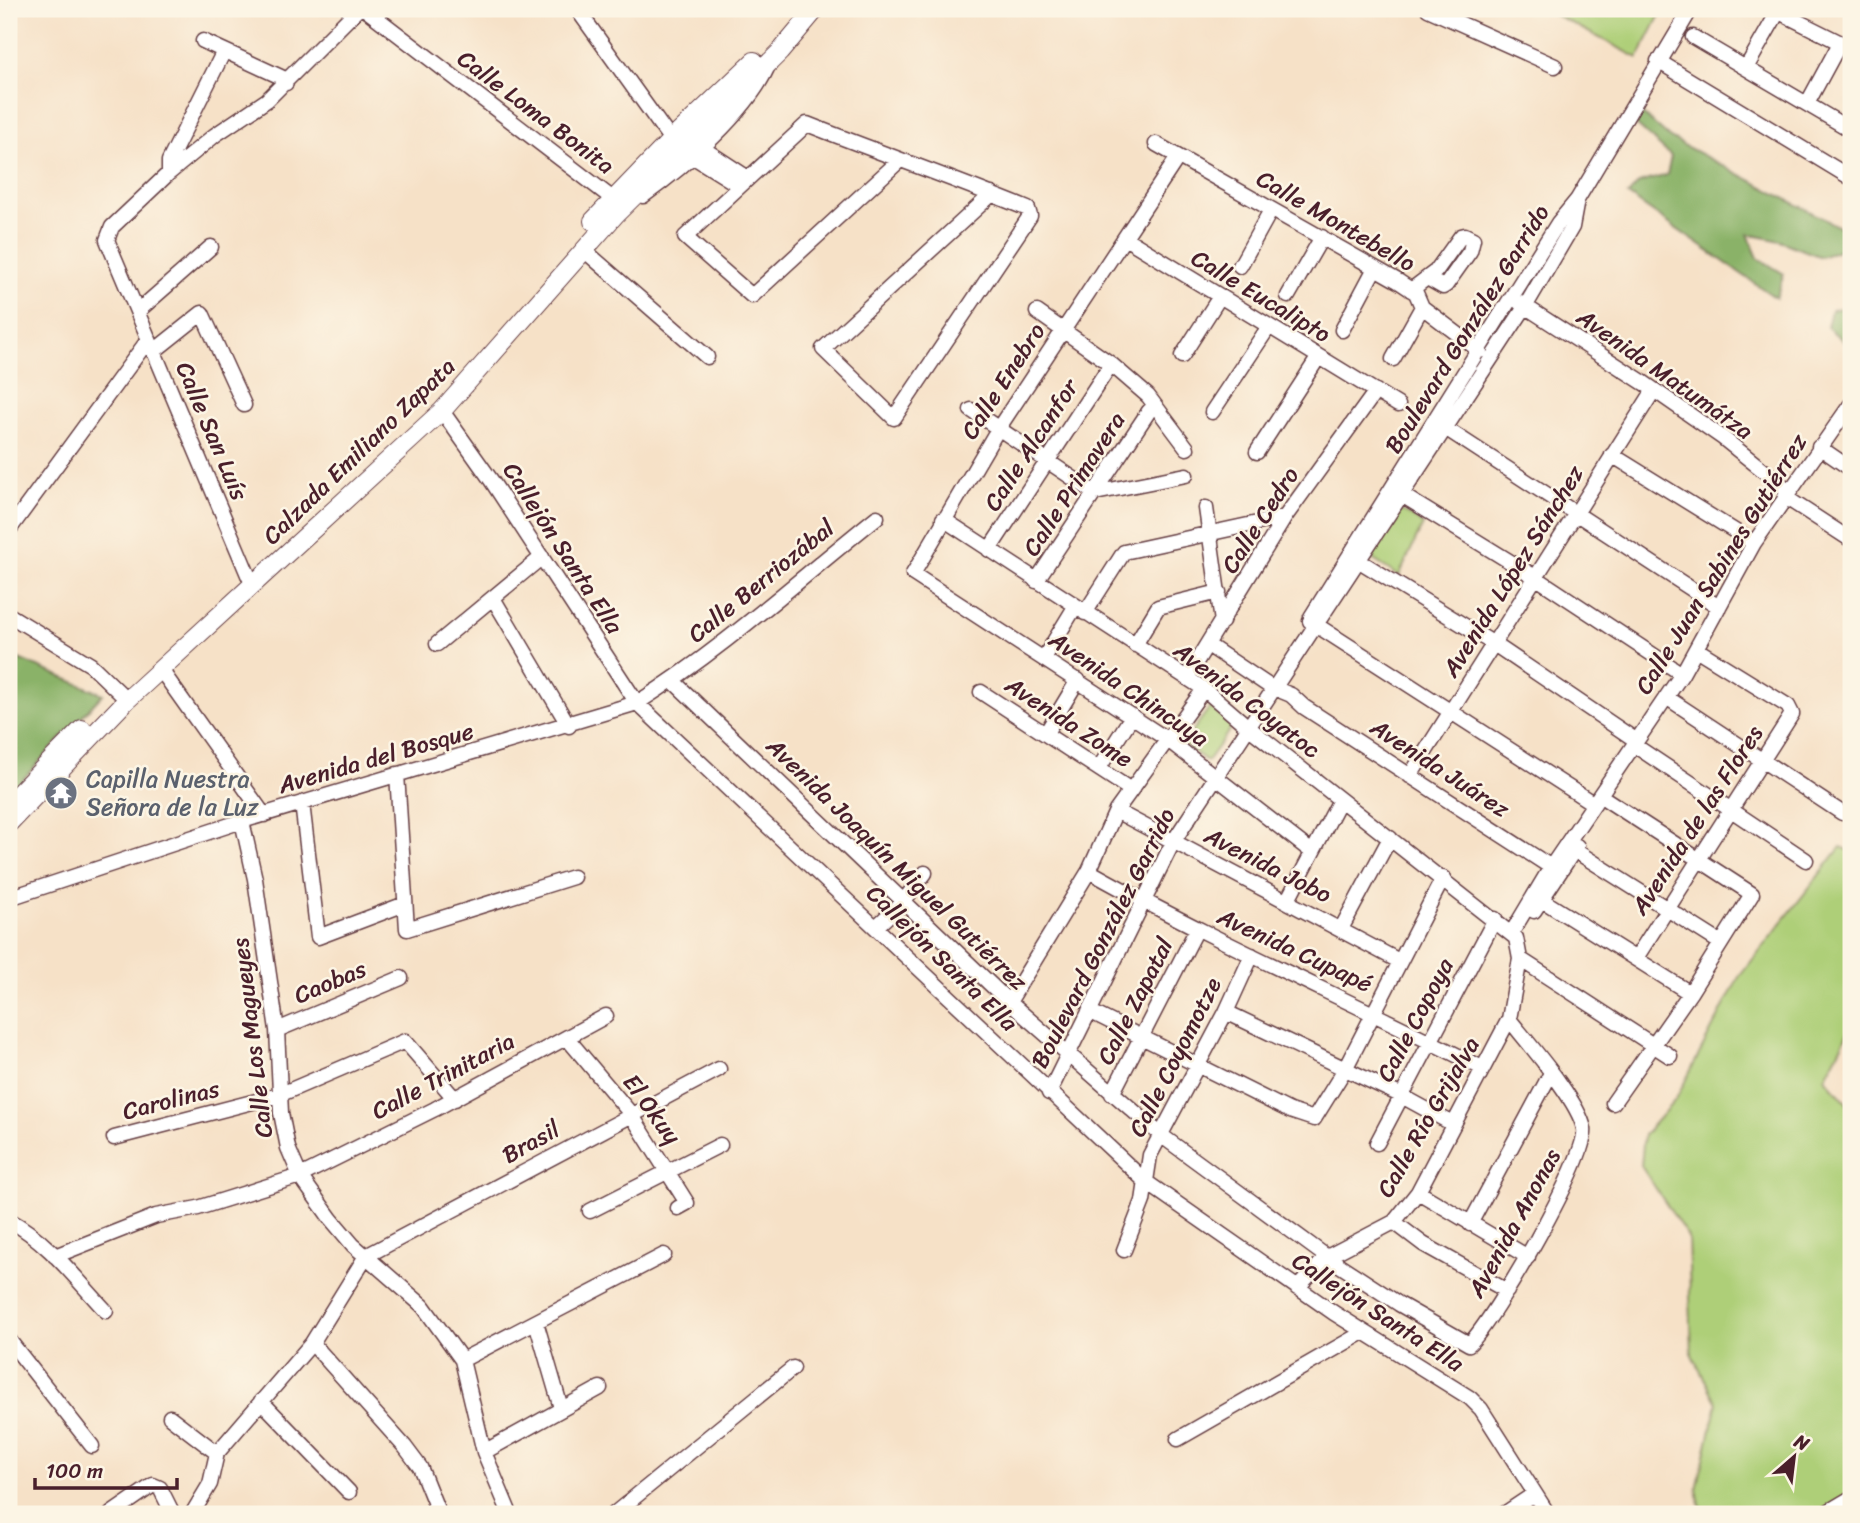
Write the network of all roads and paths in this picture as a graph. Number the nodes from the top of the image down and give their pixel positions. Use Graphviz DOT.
graph roads {
  1 [pos="358,9"];
  2 [pos="365,9"];
  3 [pos="577,9"];
  4 [pos="801,9"];
  5 [pos="816,9"];
  6 [pos="1427,9"];
  7 [pos="1691,9"];
  8 [pos="1775,10"];
  9 [pos="1693,37"];
  10 [pos="203,41"];
  11 [pos="1846,46"];
  12 [pos="224,51"];
  13 [pos="770,61"];
  14 [pos="1658,61"];
  15 [pos="1555,66"];
  16 [pos="1746,68"];
  17 [pos="286,83"];
  18 [pos="1807,104"];
  19 [pos="1851,130"];
  20 [pos="671,140"];
  21 [pos="1156,144"];
  22 [pos="697,151"];
  23 [pos="1178,157"];
  24 [pos="899,161"];
  25 [pos="169,173"];
  26 [pos="1851,178"];
  27 [pos="744,182"];
  28 [pos="992,194"];
  29 [pos="614,207"];
  30 [pos="1271,210"];
  31 [pos="1322,237"];
  32 [pos="1125,238"];
  33 [pos="1457,240"];
  34 [pos="211,247"];
  35 [pos="584,250"];
  36 [pos="1240,266"];
  37 [pos="1375,268"];
  38 [pos="1411,290"];
  39 [pos="1288,296"];
  40 [pos="1219,298"];
  41 [pos="1519,303"];
  42 [pos="1422,307"];
  43 [pos="138,311"];
  44 [pos="1037,312"];
  45 [pos="1268,328"];
  46 [pos="1065,329"];
  47 [pos="1342,330"];
  48 [pos="151,346"];
  49 [pos="1480,351"];
  50 [pos="1182,356"];
  51 [pos="707,357"];
  52 [pos="1318,358"];
  53 [pos="1393,359"];
  54 [pos="1111,364"];
  55 [pos="1654,390"];
  56 [pos="1376,391"];
  57 [pos="1851,404"];
  58 [pos="244,405"];
  59 [pos="1398,405"];
  60 [pos="971,410"];
  61 [pos="442,411"];
  62 [pos="1149,411"];
  63 [pos="1212,412"];
  64 [pos="1440,425"];
  65 [pos="998,429"];
  66 [pos="410,435"];
  67 [pos="1819,447"];
  68 [pos="1187,448"];
  69 [pos="1257,452"];
  70 [pos="1612,456"];
  71 [pos="1046,461"];
  72 [pos="1851,469"];
  73 [pos="1186,475"];
  74 [pos="1397,492"];
  75 [pos="1095,493"];
  76 [pos="1787,494"];
  77 [pos="1206,508"];
  78 [pos="1575,516"];
  79 [pos="877,517"];
  80 [pos="1285,517"];
  81 [pos="943,519"];
  82 [pos="9,530"];
  83 [pos="1210,532"];
  84 [pos="1851,540"];
  85 [pos="1754,543"];
  86 [pos="989,550"];
  87 [pos="542,557"];
  88 [pos="1355,558"];
  89 [pos="913,574"];
  90 [pos="1535,577"];
  91 [pos="249,578"];
  92 [pos="1036,582"];
  93 [pos="1219,592"];
  94 [pos="235,596"];
  95 [pos="494,598"];
  96 [pos="1719,607"];
  97 [pos="1080,610"];
  98 [pos="9,615"];
  99 [pos="1222,622"];
  100 [pos="1312,623"];
  101 [pos="437,644"];
  102 [pos="1494,644"];
  103 [pos="1135,645"];
  104 [pos="1208,645"];
  105 [pos="1696,649"];
  106 [pos="1044,658"];
  107 [pos="162,670"];
  108 [pos="1682,674"];
  109 [pos="1187,677"];
  110 [pos="1078,680"];
  111 [pos="673,681"];
  112 [pos="1204,689"];
  113 [pos="981,692"];
  114 [pos="1273,692"];
  115 [pos="120,693"];
  116 [pos="1666,697"];
  117 [pos="637,703"];
  118 [pos="1451,711"];
  119 [pos="1132,716"];
  120 [pos="569,726"];
  121 [pos="1248,727"];
  122 [pos="1046,733"];
  123 [pos="1168,740"];
  124 [pos="1634,745"];
  125 [pos="1761,761"];
  126 [pos="1099,768"];
  127 [pos="397,774"];
  128 [pos="1410,776"];
  129 [pos="1216,777"];
  130 [pos="1131,790"];
  131 [pos="1340,800"];
  132 [pos="1600,802"];
  133 [pos="9,803"];
  134 [pos="302,803"];
  135 [pos="1732,810"];
  136 [pos="1116,811"];
  137 [pos="1842,813"];
  138 [pos="264,815"];
  139 [pos="243,821"];
  140 [pos="9,823"];
  141 [pos="1390,838"];
  142 [pos="1174,842"];
  143 [pos="1574,850"];
  144 [pos="1312,852"];
  145 [pos="1700,860"];
  146 [pos="1806,860"];
  147 [pos="1551,867"];
  148 [pos="1089,871"];
  149 [pos="925,873"];
  150 [pos="573,877"];
  151 [pos="1443,878"];
  152 [pos="9,898"];
  153 [pos="1542,900"];
  154 [pos="1142,901"];
  155 [pos="1287,901"];
  156 [pos="903,902"];
  157 [pos="405,904"];
  158 [pos="1668,909"];
  159 [pos="1495,919"];
  160 [pos="877,926"];
  161 [pos="1197,929"];
  162 [pos="1342,929"];
  163 [pos="1513,936"];
  164 [pos="1721,943"];
  165 [pos="1252,955"];
  166 [pos="1636,958"];
  167 [pos="1520,959"];
  168 [pos="1399,961"];
  169 [pos="401,978"];
  170 [pos="1690,993"];
  171 [pos="1009,1002"];
  172 [pos="1089,1011"];
  173 [pos="1373,1011"];
  174 [pos="1226,1012"];
  175 [pos="606,1016"];
  176 [pos="1509,1019"];
  177 [pos="277,1030"];
  178 [pos="567,1038"];
  179 [pos="1141,1039"];
  180 [pos="1429,1041"];
  181 [pos="1655,1046"];
  182 [pos="1068,1055"];
  183 [pos="1670,1056"];
  184 [pos="1197,1066"];
  185 [pos="1482,1068"];
  186 [pos="719,1069"];
  187 [pos="1345,1069"];
  188 [pos="1551,1073"];
  189 [pos="1049,1093"];
  190 [pos="1112,1094"];
  191 [pos="279,1095"];
  192 [pos="1400,1095"];
  193 [pos="455,1099"];
  194 [pos="1614,1103"];
  195 [pos="631,1114"];
  196 [pos="1453,1124"];
  197 [pos="1162,1136"];
  198 [pos="114,1138"];
  199 [pos="1377,1143"];
  200 [pos="720,1145"];
  201 [pos="668,1172"];
  202 [pos="300,1176"];
  203 [pos="1146,1182"];
  204 [pos="1418,1192"];
  205 [pos="678,1209"];
  206 [pos="590,1211"];
  207 [pos="9,1220"];
  208 [pos="1394,1222"];
  209 [pos="1470,1224"];
  210 [pos="1124,1250"];
  211 [pos="664,1255"];
  212 [pos="55,1256"];
  213 [pos="366,1256"];
  214 [pos="1328,1257"];
  215 [pos="1528,1257"];
  216 [pos="1297,1288"];
  217 [pos="1507,1291"];
  218 [pos="106,1311"];
  219 [pos="536,1322"];
  220 [pos="1364,1332"];
  221 [pos="9,1340"];
  222 [pos="312,1343"];
  223 [pos="1469,1344"];
  224 [pos="462,1360"];
  225 [pos="793,1368"];
  226 [pos="600,1388"];
  227 [pos="261,1401"];
  228 [pos="561,1408"];
  229 [pos="170,1417"];
  230 [pos="1178,1439"];
  231 [pos="92,1446"];
  232 [pos="484,1452"];
  233 [pos="217,1454"];
  234 [pos="349,1492"];
  235 [pos="1535,1494"];
  236 [pos="1851,1498"];
  237 [pos="111,1514"];
  238 [pos="173,1514"];
  239 [pos="192,1514"];
  240 [pos="439,1514"];
  241 [pos="510,1514"];
  242 [pos="614,1514"];
  243 [pos="1504,1514"];
  244 [pos="1548,1514"];
  245 [pos="1824,1514"];
  1 -- 17 [label="street"];
  2 -- 29 [label="street, Calle Loma Bonita"];
  3 -- 20 [label="street"];
  4 -- 20 [label="main road, Calzada Emiliano Zapata"];
  5 -- 13 [label="main road, Calzada Emiliano Zapata"];
  6 -- 15 [label="street"];
  7 -- 14 [label="street, Boulevard González Garrido"];
  8 -- 11 [label="street"];
  8 -- 16 [label="street"];
  9 -- 16 [label="street"];
  10 -- 12 [label="street"];
  11 -- 18 [label="street"];
  12 -- 17 [label="street"];
  12 -- 25 [label="street"];
  13 -- 22 [label="street"];
  13 -- 29 [label="main road, Calzada Emiliano Zapata"];
  14 -- 26 [label="street"];
  14 -- 41 [label="street, Boulevard González Garrido"];
  16 -- 18 [label="street"];
  17 -- 25 [label="street"];
  18 -- 19 [label="street"];
  20 -- 29 [label="main road, Calzada Emiliano Zapata"];
  21 -- 23 [label="street, Calle Montebello"];
  22 -- 27 [label="street"];
  22 -- 29 [label="street"];
  23 -- 30 [label="street, Calle Montebello"];
  23 -- 32 [label="street, Calle Enebro"];
  24 -- 27 [label="street"];
  24 -- 27 [label="street"];
  24 -- 28 [label="street"];
  25 -- 43 [label="street, Calle San Luís"];
  28 -- 28 [label="street"];
  29 -- 35 [label="main road, Calzada Emiliano Zapata"];
  29 -- 66 [label="main road, Calzada Emiliano Zapata"];
  30 -- 31 [label="street, Calle Montebello"];
  30 -- 36 [label="street"];
  31 -- 37 [label="street, Calle Montebello"];
  31 -- 39 [label="street"];
  32 -- 40 [label="street, Calle Eucalipto"];
  32 -- 46 [label="street, Calle Enebro"];
  33 -- 38 [label="street"];
  34 -- 43 [label="street"];
  35 -- 51 [label="street"];
  35 -- 61 [label="main road, Calzada Emiliano Zapata"];
  37 -- 38 [label="street, Calle Montebello"];
  37 -- 47 [label="street"];
  38 -- 42 [label="street, Calle Montebello"];
  40 -- 45 [label="street, Calle Eucalipto"];
  40 -- 50 [label="street"];
  41 -- 49 [label="street, Boulevard González Garrido"];
  41 -- 55 [label="street, Avenida Matumátza"];
  41 -- 64 [label="street, Boulevard González Garrido"];
  42 -- 49 [label="street, Calle Montebello"];
  42 -- 53 [label="street"];
  43 -- 48 [label="street, Calle San Luís"];
  44 -- 46 [label="street"];
  45 -- 52 [label="street, Calle Eucalipto"];
  45 -- 63 [label="street"];
  46 -- 54 [label="street"];
  46 -- 65 [label="street, Calle Enebro"];
  48 -- 58 [label="street"];
  48 -- 82 [label="street"];
  48 -- 91 [label="street, Calle San Luís"];
  49 -- 64 [label="street, Boulevard González Garrido"];
  52 -- 56 [label="street, Calle Eucalipto"];
  52 -- 69 [label="street"];
  54 -- 68 [label="street"];
  54 -- 71 [label="street, Calle Alcanfor"];
  55 -- 70 [label="street, Avenida López Sánchez"];
  55 -- 76 [label="street, Avenida Matumátza"];
  56 -- 59 [label="street, Calle Eucalipto"];
  56 -- 80 [label="street, Calle Cedro"];
  57 -- 67 [label="street, Calle Juan Sabines Gutiérrez"];
  60 -- 65 [label="street"];
  61 -- 66 [label="main road, Calzada Emiliano Zapata"];
  61 -- 87 [label="street, Callejón Santa Ella"];
  62 -- 75 [label="street, Calle Primavera"];
  64 -- 74 [label="street, Boulevard González Garrido"];
  64 -- 78 [label="street"];
  65 -- 71 [label="street"];
  65 -- 81 [label="street, Calle Enebro"];
  66 -- 91 [label="main road, Calzada Emiliano Zapata"];
  66 -- 94 [label="main road, Calzada Emiliano Zapata"];
  67 -- 72 [label="street"];
  67 -- 76 [label="street, Calle Juan Sabines Gutiérrez"];
  70 -- 78 [label="street, Avenida López Sánchez"];
  70 -- 85 [label="street"];
  71 -- 75 [label="street"];
  71 -- 86 [label="street, Calle Alcanfor"];
  73 -- 75 [label="street"];
  74 -- 88 [label="street, Boulevard González Garrido"];
  74 -- 90 [label="street"];
  75 -- 92 [label="street, Calle Primavera"];
  76 -- 84 [label="street, Avenida Matumátza"];
  76 -- 85 [label="street, Calle Juan Sabines Gutiérrez"];
  77 -- 83 [label="street"];
  78 -- 90 [label="street, Avenida López Sánchez"];
  78 -- 96 [label="street"];
  79 -- 111 [label="street, Calle Berriozábal"];
  80 -- 83 [label="street"];
  80 -- 99 [label="street, Calle Cedro"];
  81 -- 86 [label="street, Avenida Coyatoc"];
  81 -- 89 [label="street, Calle Enebro"];
  83 -- 93 [label="street"];
  83 -- 97 [label="street"];
  85 -- 96 [label="street, Calle Juan Sabines Gutiérrez"];
  86 -- 92 [label="street, Avenida Coyatoc"];
  87 -- 95 [label="street"];
  87 -- 117 [label="street, Callejón Santa Ella"];
  88 -- 100 [label="street, Boulevard González Garrido"];
  88 -- 102 [label="street"];
  89 -- 106 [label="street, Avenida Chincuya"];
  90 -- 102 [label="street, Avenida López Sánchez"];
  90 -- 108 [label="street"];
  91 -- 94 [label="main road, Calzada Emiliano Zapata"];
  92 -- 97 [label="street, Avenida Coyatoc"];
  93 -- 99 [label="street"];
  93 -- 103 [label="street"];
  94 -- 107 [label="main road, Calzada Emiliano Zapata"];
  94 -- 115 [label="main road, Calzada Emiliano Zapata"];
  95 -- 101 [label="street"];
  95 -- 120 [label="street"];
  96 -- 105 [label="street, Calle Juan Sabines Gutiérrez"];
  97 -- 103 [label="street, Avenida Coyatoc"];
  97 -- 106 [label="street"];
  98 -- 115 [label="street"];
  99 -- 104 [label="street, Calle Cedro"];
  100 -- 114 [label="street, Boulevard González Garrido"];
  100 -- 118 [label="street"];
  102 -- 118 [label="street, Avenida López Sánchez"];
  102 -- 124 [label="street"];
  103 -- 109 [label="street, Avenida Coyatoc"];
  104 -- 109 [label="street, Calle Cedro"];
  104 -- 114 [label="street, Avenida Juárez"];
  105 -- 108 [label="street, Calle Juan Sabines Gutiérrez"];
  105 -- 125 [label="street, Avenida de las Flores"];
  106 -- 110 [label="street, Avenida Chincuya"];
  107 -- 138 [label="street"];
  107 -- 140 [label="main road, Calzada Emiliano Zapata"];
  108 -- 116 [label="street, Calle Juan Sabines Gutiérrez"];
  109 -- 112 [label="street, Avenida Coyatoc"];
  110 -- 119 [label="street, Avenida Chincuya"];
  110 -- 122 [label="street"];
  111 -- 117 [label="street, Avenida del Bosque"];
  111 -- 156 [label="street, Avenida Joaquín Miguel Gutiérrez"];
  112 -- 121 [label="street, Avenida Coyatoc"];
  112 -- 123 [label="street"];
  113 -- 122 [label="street, Avenida Zome"];
  114 -- 121 [label="street, Boulevard González Garrido"];
  114 -- 128 [label="street, Avenida Juárez"];
  115 -- 133 [label="main road, Calzada Emiliano Zapata"];
  116 -- 124 [label="street, Calle Juan Sabines Gutiérrez"];
  116 -- 125 [label="street"];
  117 -- 120 [label="street, Avenida del Bosque"];
  117 -- 160 [label="street, Callejón Santa Ella"];
  118 -- 128 [label="street, Avenida López Sánchez"];
  118 -- 132 [label="street"];
  119 -- 123 [label="street, Avenida Chincuya"];
  119 -- 126 [label="street"];
  120 -- 127 [label="street, Avenida del Bosque"];
  121 -- 129 [label="street, Boulevard González Garrido"];
  121 -- 131 [label="street, Avenida Coyatoc"];
  122 -- 126 [label="street, Avenida Zome"];
  123 -- 129 [label="street, Avenida Chincuya"];
  123 -- 130 [label="street"];
  124 -- 132 [label="street, Calle Juan Sabines Gutiérrez"];
  124 -- 135 [label="street"];
  125 -- 135 [label="street, Avenida de las Flores"];
  125 -- 137 [label="street"];
  126 -- 130 [label="street, Avenida Zome"];
  127 -- 134 [label="street, Avenida del Bosque"];
  127 -- 157 [label="street"];
  128 -- 147 [label="street, Avenida Juárez"];
  129 -- 142 [label="street, Boulevard González Garrido"];
  129 -- 144 [label="street, Avenida Chincuya"];
  130 -- 136 [label="street"];
  131 -- 141 [label="street, Avenida Coyatoc"];
  131 -- 144 [label="street"];
  132 -- 143 [label="street, Calle Juan Sabines Gutiérrez"];
  132 -- 145 [label="street"];
  132 -- 147 [label="street, Calle Juan Sabines Gutiérrez"];
  134 -- 138 [label="street, Avenida del Bosque"];
  134 -- 157 [label="street"];
  135 -- 145 [label="street, Avenida de las Flores"];
  135 -- 146 [label="street"];
  136 -- 142 [label="street, Avenida Jobo"];
  136 -- 148 [label="street"];
  138 -- 139 [label="street, Avenida del Bosque"];
  139 -- 152 [label="street, Avenida del Bosque"];
  139 -- 177 [label="street, Calle Los Magueyes"];
  141 -- 151 [label="street, Avenida Coyatoc"];
  141 -- 162 [label="street"];
  142 -- 154 [label="street, Boulevard González Garrido"];
  142 -- 155 [label="street, Avenida Jobo"];
  143 -- 153 [label="street, Calle Juan Sabines Gutiérrez"];
  143 -- 158 [label="street"];
  144 -- 155 [label="street"];
  145 -- 158 [label="street, Avenida de las Flores"];
  145 -- 164 [label="street"];
  147 -- 163 [label="street, Calle Juan Sabines Gutiérrez"];
  148 -- 154 [label="street, Avenida Cupapé"];
  148 -- 171 [label="street"];
  149 -- 156 [label="street"];
  150 -- 157 [label="street"];
  151 -- 159 [label="street, Avenida Coyatoc"];
  151 -- 168 [label="street"];
  153 -- 163 [label="street, Calle Juan Sabines Gutiérrez"];
  153 -- 166 [label="street"];
  154 -- 161 [label="street, Avenida Cupapé"];
  154 -- 172 [label="street, Boulevard González Garrido"];
  155 -- 162 [label="street, Avenida Jobo"];
  156 -- 160 [label="street"];
  156 -- 171 [label="street, Avenida Joaquín Miguel Gutiérrez"];
  158 -- 164 [label="street"];
  158 -- 166 [label="street, Avenida de las Flores"];
  159 -- 163 [label="street, Avenida Coyatoc"];
  159 -- 180 [label="street, Calle Copoya"];
  160 -- 189 [label="street, Callejón Santa Ella"];
  161 -- 165 [label="street, Avenida Cupapé"];
  161 -- 179 [label="street, Calle Zapatal"];
  162 -- 168 [label="street, Avenida Jobo"];
  163 -- 167 [label="street"];
  164 -- 170 [label="street"];
  165 -- 173 [label="street, Avenida Cupapé"];
  165 -- 174 [label="street, Calle Coyomotze"];
  166 -- 170 [label="street"];
  167 -- 176 [label="street, Calle Río Grijalva"];
  167 -- 181 [label="street"];
  168 -- 173 [label="street"];
  169 -- 177 [label="street, Caobas"];
  170 -- 181 [label="street"];
  171 -- 182 [label="street, Avenida Joaquín Miguel Gutiérrez"];
  172 -- 179 [label="street"];
  172 -- 182 [label="street, Boulevard González Garrido"];
  173 -- 180 [label="street, Avenida Cupapé"];
  173 -- 187 [label="street"];
  174 -- 184 [label="street, Calle Coyomotze"];
  174 -- 187 [label="street"];
  175 -- 178 [label="street, Calle Trinitaria"];
  176 -- 185 [label="street, Calle Río Grijalva"];
  176 -- 188 [label="street"];
  177 -- 191 [label="street, Calle Los Magueyes"];
  178 -- 193 [label="street, Calle Trinitaria"];
  178 -- 195 [label="street, El Okuy"];
  179 -- 184 [label="street"];
  179 -- 190 [label="street, Calle Zapatal"];
  180 -- 185 [label="street, Avenida Cupapé"];
  180 -- 192 [label="street, Calle Copoya"];
  181 -- 183 [label="street"];
  181 -- 194 [label="street"];
  182 -- 189 [label="street, Boulevard González Garrido"];
  182 -- 190 [label="street, Avenida Joaquín Miguel Gutiérrez"];
  184 -- 187 [label="street"];
  184 -- 197 [label="street, Calle Coyomotze"];
  185 -- 196 [label="street, Calle Río Grijalva"];
  186 -- 195 [label="street, Brasil"];
  187 -- 192 [label="street"];
  188 -- 209 [label="street"];
  188 -- 215 [label="street, Avenida Anonas"];
  189 -- 203 [label="street, Callejón Santa Ella"];
  190 -- 197 [label="street, Avenida Joaquín Miguel Gutiérrez"];
  191 -- 193 [label="street, Carolinas"];
  191 -- 198 [label="street, Carolinas"];
  191 -- 202 [label="street, Calle Los Magueyes"];
  192 -- 196 [label="street"];
  192 -- 199 [label="street, Calle Copoya"];
  193 -- 202 [label="street, Calle Trinitaria"];
  195 -- 201 [label="street, El Okuy"];
  195 -- 213 [label="street, Brasil"];
  196 -- 204 [label="street, Calle Río Grijalva"];
  197 -- 203 [label="street, Calle Coyomotze"];
  197 -- 214 [label="street, Avenida Joaquín Miguel Gutiérrez"];
  200 -- 201 [label="street"];
  201 -- 205 [label="street, El Okuy"];
  201 -- 206 [label="street"];
  202 -- 212 [label="street, Calle Trinitaria"];
  202 -- 213 [label="street, Calle Los Magueyes"];
  203 -- 210 [label="street, Calle Coyomotze"];
  203 -- 216 [label="street, Callejón Santa Ella"];
  204 -- 208 [label="street, Calle Río Grijalva"];
  204 -- 209 [label="street"];
  207 -- 212 [label="street"];
  208 -- 214 [label="street, Calle Río Grijalva"];
  208 -- 217 [label="street"];
  209 -- 215 [label="street"];
  211 -- 219 [label="street"];
  212 -- 218 [label="street"];
  213 -- 222 [label="street"];
  213 -- 224 [label="street, Calle Los Magueyes"];
  214 -- 216 [label="street, Calle Río Grijalva"];
  214 -- 223 [label="street, Avenida Joaquín Miguel Gutiérrez"];
  215 -- 217 [label="street, Avenida Anonas"];
  216 -- 220 [label="street, Callejón Santa Ella"];
  217 -- 223 [label="street, Avenida Anonas"];
  219 -- 224 [label="street"];
  219 -- 228 [label="street"];
  220 -- 230 [label="street"];
  220 -- 235 [label="street, Callejón Santa Ella"];
  221 -- 231 [label="street"];
  222 -- 227 [label="street"];
  222 -- 240 [label="street"];
  224 -- 232 [label="street, Calle Los Magueyes"];
  225 -- 242 [label="street"];
  226 -- 228 [label="street"];
  227 -- 233 [label="street"];
  227 -- 234 [label="street"];
  228 -- 232 [label="street"];
  229 -- 233 [label="street"];
  232 -- 241 [label="street, Calle Los Magueyes"];
  233 -- 239 [label="street"];
  235 -- 243 [label="street"];
  235 -- 244 [label="street, Callejón Santa Ella"];
  236 -- 245 [label="street"];
  237 -- 238 [label="street"];
}
